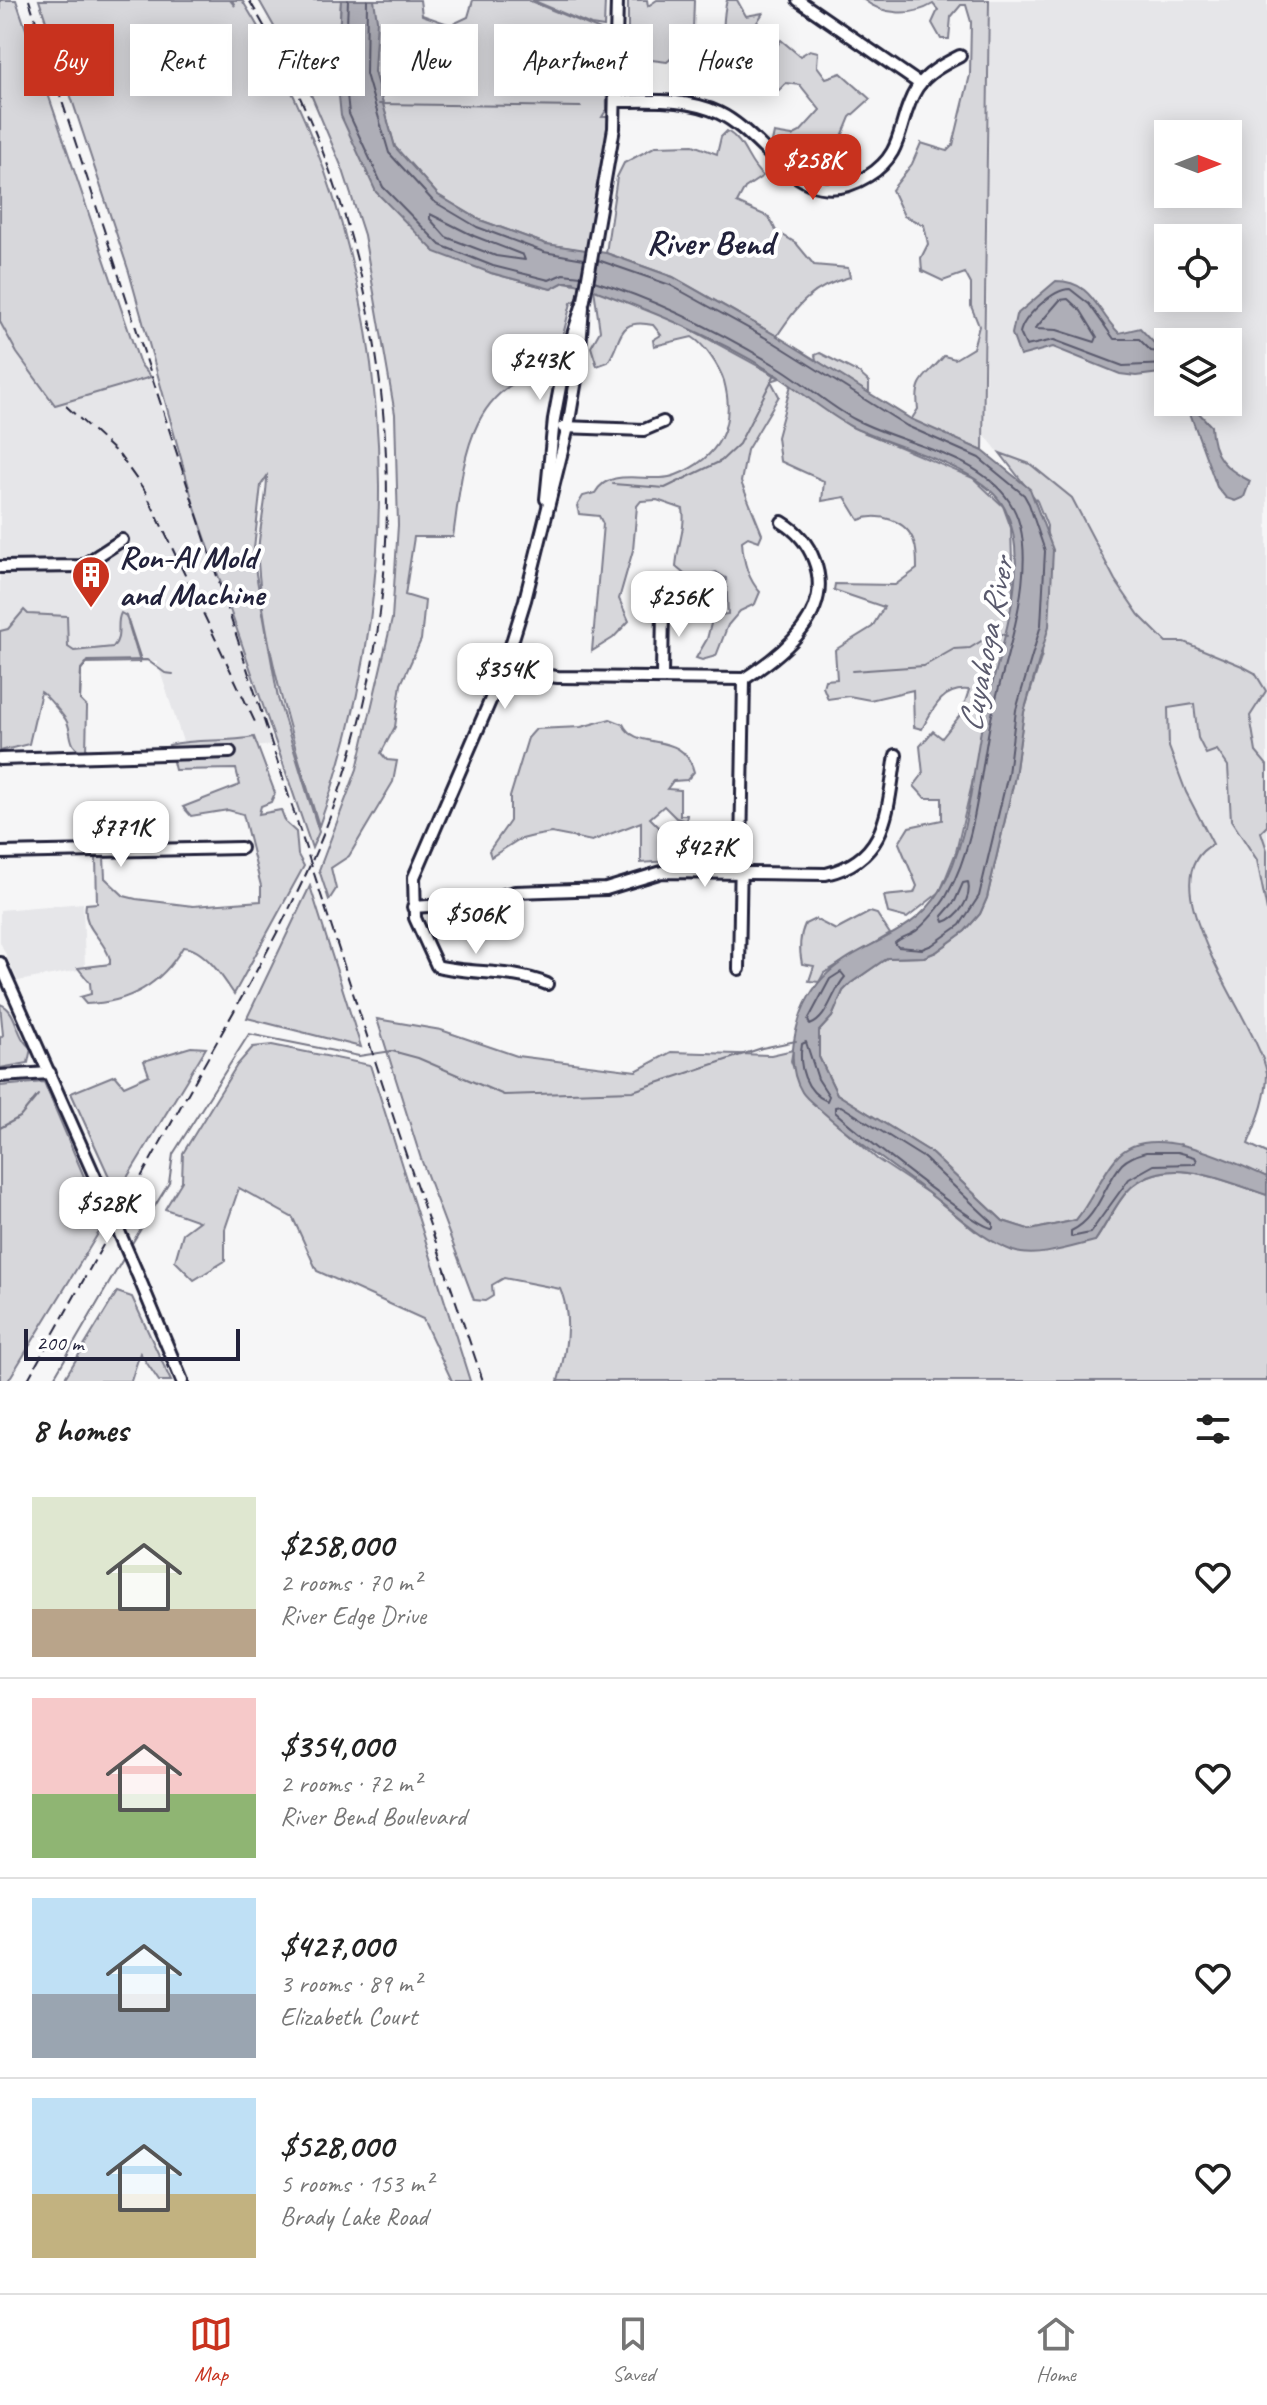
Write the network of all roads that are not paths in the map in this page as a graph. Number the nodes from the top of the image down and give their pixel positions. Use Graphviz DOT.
graph roads {
  1 [pos="617,0"];
  2 [pos="798,0"];
  3 [pos="960,56"];
  4 [pos="920,84"];
  5 [pos="617,101"];
  6 [pos="583,303"];
  7 [pos="663,422"];
  8 [pos="553,426"];
  9 [pos="568,427"];
  10 [pos="546,505"];
  11 [pos="782,522"];
  12 [pos="122,540"];
  13 [pos="0,567"];
  14 [pos="672,590"];
  15 [pos="503,671"];
  16 [pos="662,676"];
  17 [pos="744,679"];
  18 [pos="230,752"];
  19 [pos="896,755"];
  20 [pos="0,759"];
  21 [pos="241,848"];
  22 [pos="0,853"];
  23 [pos="740,873"];
  24 [pos="413,907"];
  25 [pos="1,967"];
  26 [pos="739,969"];
  27 [pos="547,984"];
  28 [pos="50,1073"];
  29 [pos="0,1076"];
  30 [pos="182,1381"];
  1 -- 5 [label="street"];
  2 -- 4 [label="street"];
  3 -- 4 [label="street"];
  4 -- 5 [label="street"];
  5 -- 6 [label="street"];
  6 -- 8 [label="street"];
  6 -- 9 [label="street"];
  7 -- 9 [label="street"];
  8 -- 9 [label="street"];
  8 -- 10 [label="street"];
  9 -- 10 [label="street"];
  10 -- 15 [label="street"];
  11 -- 17 [label="street"];
  12 -- 13 [label="street"];
  14 -- 16 [label="street"];
  15 -- 16 [label="street"];
  15 -- 24 [label="street"];
  16 -- 17 [label="street"];
  17 -- 23 [label="street"];
  18 -- 20 [label="street"];
  19 -- 23 [label="street"];
  21 -- 22 [label="street"];
  23 -- 24 [label="street"];
  23 -- 26 [label="street"];
  24 -- 27 [label="street"];
  25 -- 28 [label="street"];
  28 -- 29 [label="street"];
  28 -- 30 [label="street, bridge"];
}
